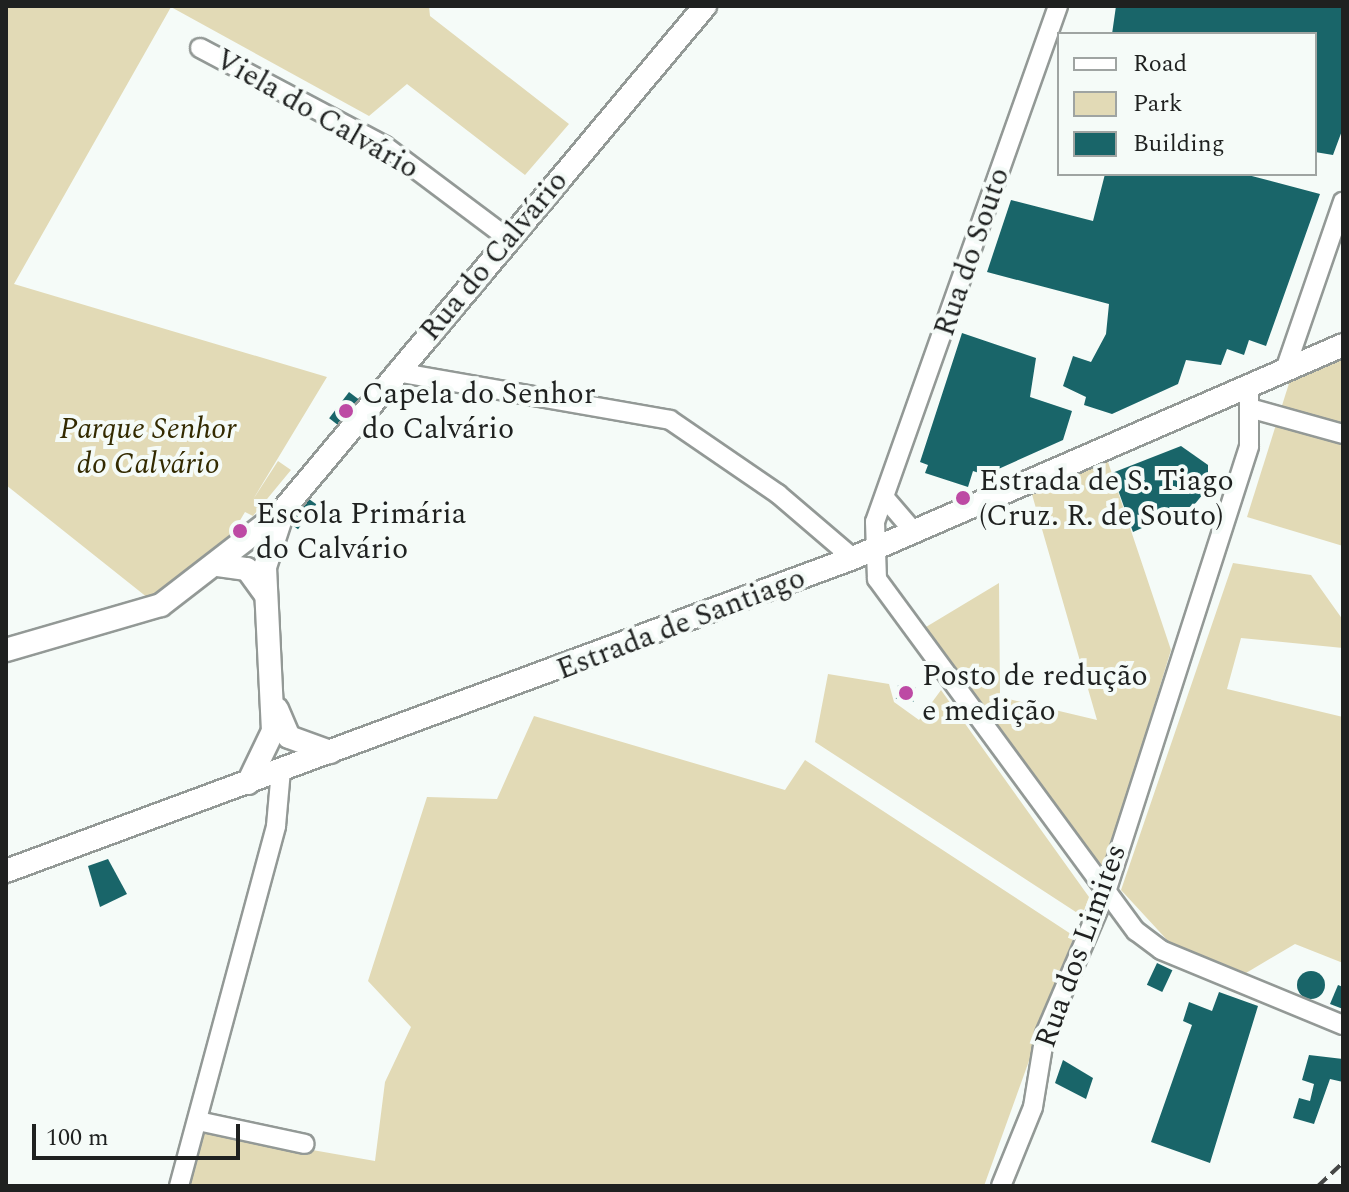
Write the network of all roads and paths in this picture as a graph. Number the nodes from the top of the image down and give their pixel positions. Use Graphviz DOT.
graph roads {
  1 [pos="705,6"];
  2 [pos="1058,6"];
  3 [pos="200,48"];
  4 [pos="1343,202"];
  5 [pos="510,240"];
  6 [pos="1343,345"];
  7 [pos="1285,370"];
  8 [pos="396,372"];
  9 [pos="1249,384"];
  10 [pos="1253,409"];
  11 [pos="1343,434"];
  12 [pos="885,498"];
  13 [pos="284,509"];
  14 [pos="914,532"];
  15 [pos="862,554"];
  16 [pos="218,565"];
  17 [pos="264,592"];
  18 [pos="6,650"];
  19 [pos="281,734"];
  20 [pos="330,752"];
  21 [pos="281,770"];
  22 [pos="248,783"];
  23 [pos="6,871"];
  24 [pos="1106,892"];
  25 [pos="1343,1025"];
  26 [pos="198,1121"];
  27 [pos="305,1144"];
  28 [pos="179,1186"];
  29 [pos="1001,1186"];
  1 -- 5 [label="main road, Rua do Calvário"];
  2 -- 12 [label="street, Rua do Souto"];
  3 -- 5 [label="street, Viela do Calvário"];
  4 -- 7 [label="street"];
  5 -- 8 [label="main road, Rua do Calvário"];
  6 -- 7 [label="main road, Estrada de Santiago"];
  7 -- 9 [label="main road, Estrada de Santiago"];
  8 -- 13 [label="main road, Rua do Calvário"];
  8 -- 15 [label="street"];
  9 -- 10 [label="street, Rua dos Limites"];
  9 -- 14 [label="main road, Estrada de Santiago"];
  10 -- 11 [label="street"];
  10 -- 24 [label="street, Rua dos Limites"];
  12 -- 14 [label="street"];
  12 -- 15 [label="street, Rua do Souto"];
  13 -- 16 [label="main road"];
  13 -- 17 [label="main road, Rua do Calvário"];
  14 -- 15 [label="main road, Estrada de Santiago"];
  15 -- 20 [label="main road, Estrada de Santiago"];
  15 -- 24 [label="street"];
  16 -- 17 [label="main road"];
  16 -- 18 [label="main road"];
  17 -- 19 [label="main road, Rua do Calvário"];
  19 -- 20 [label="main road"];
  19 -- 21 [label="main road"];
  19 -- 22 [label="main road"];
  20 -- 21 [label="main road, Estrada de Santiago"];
  21 -- 22 [label="main road, Estrada de Santiago"];
  21 -- 26 [label="street"];
  22 -- 23 [label="main road, Estrada de Santiago"];
  24 -- 25 [label="street"];
  24 -- 29 [label="street, Rua dos Limites"];
  26 -- 27 [label="street"];
  26 -- 28 [label="street"];
}
